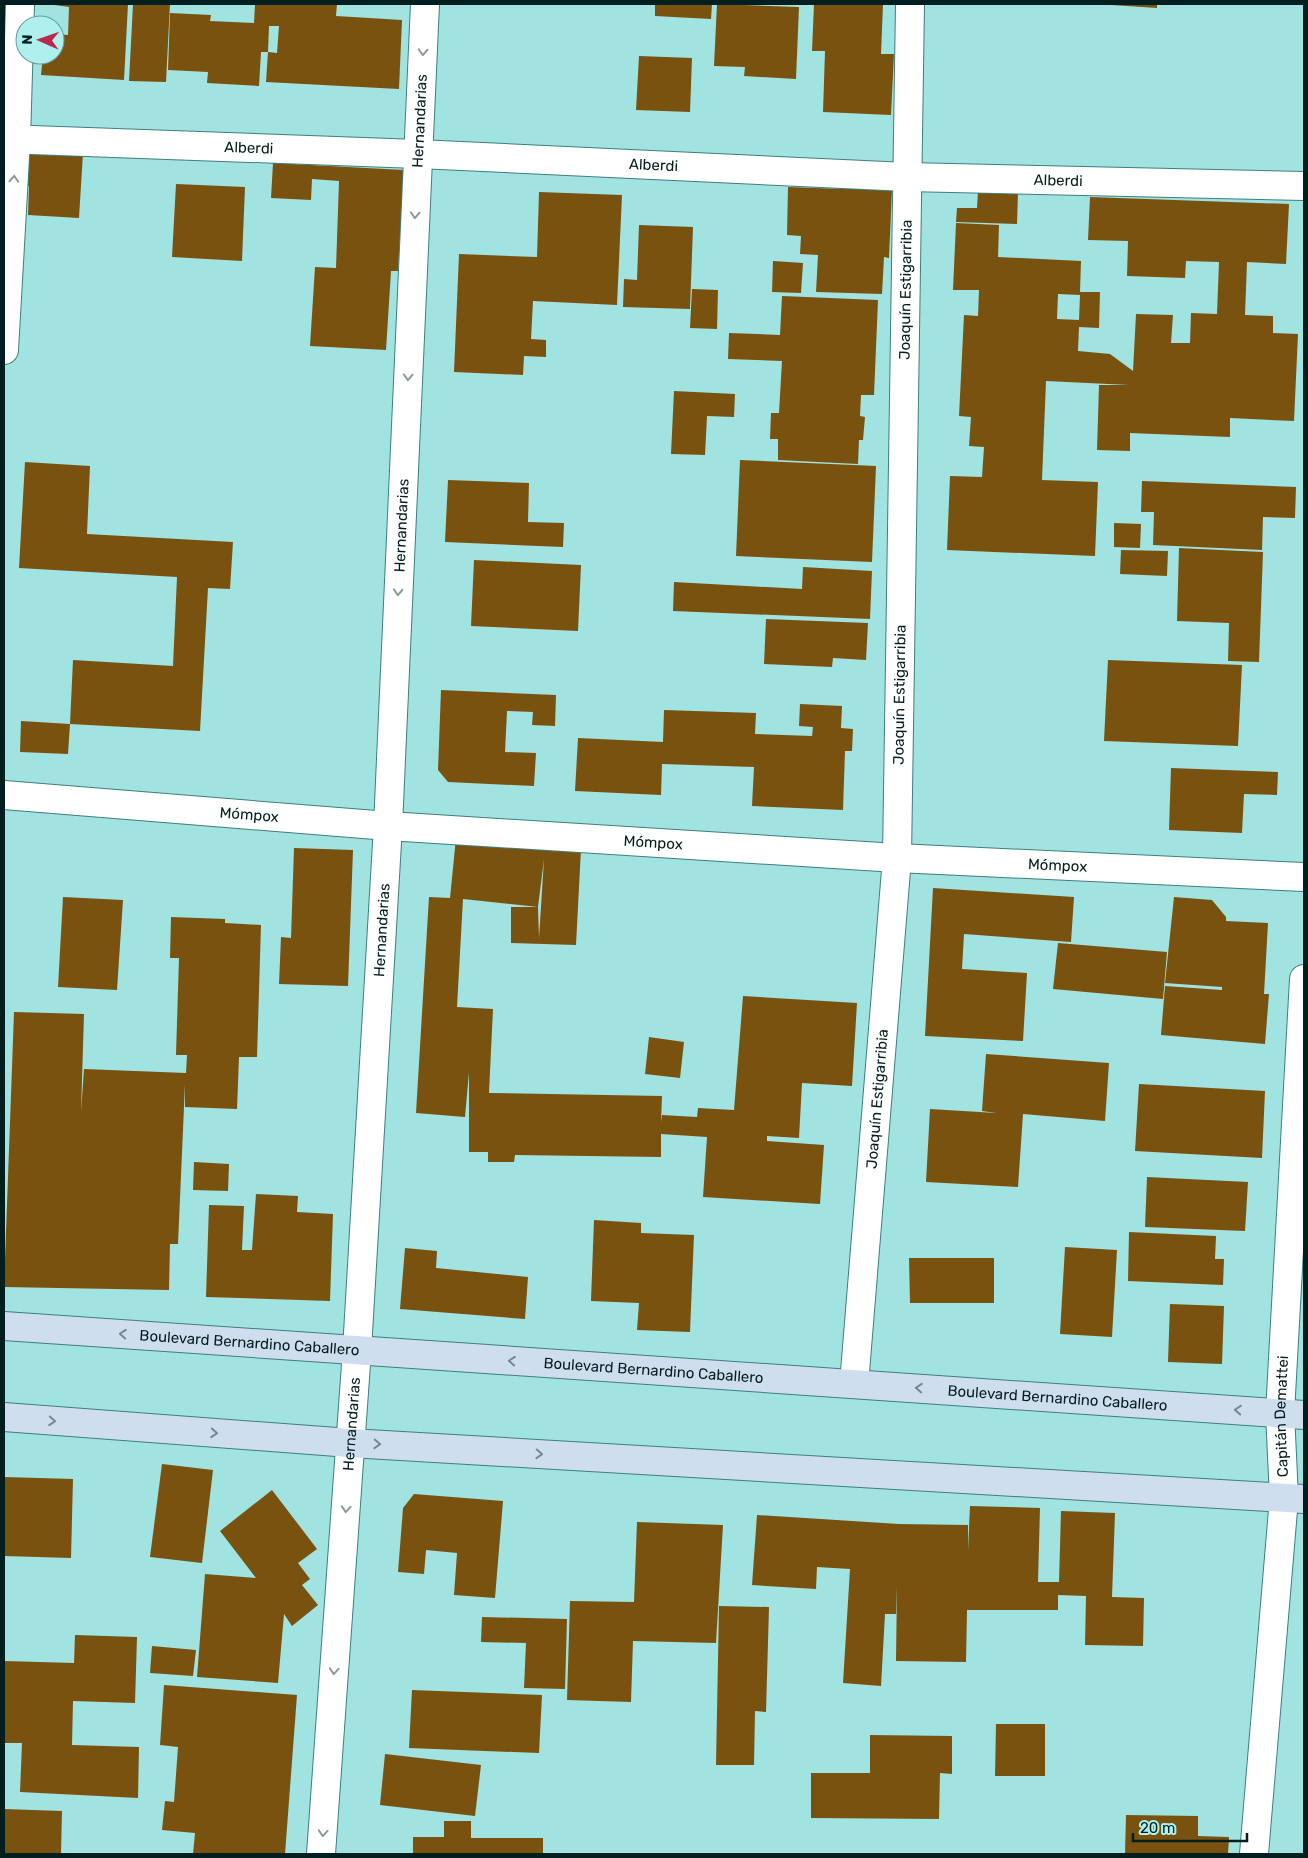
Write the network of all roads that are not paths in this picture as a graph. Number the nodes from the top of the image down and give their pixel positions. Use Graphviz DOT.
graph roads {
  1 [pos="20,4"];
  2 [pos="425,4"];
  3 [pos="910,4"];
  4 [pos="10,140"];
  5 [pos="418,154"];
  6 [pos="907,177"];
  7 [pos="1304,186"];
  8 [pos="4,350"];
  9 [pos="4,795"];
  10 [pos="388,826"];
  11 [pos="897,858"];
  12 [pos="1304,877"];
  13 [pos="1304,979"];
  14 [pos="4,1326"];
  15 [pos="357,1350"];
  16 [pos="854,1384"];
  17 [pos="1292,1414"];
  18 [pos="4,1417"];
  19 [pos="350,1443"];
  20 [pos="1294,1498"];
  21 [pos="321,1854"];
  22 [pos="1254,1854"];
  1 -- 4 [label="street"];
  2 -- 5 [label="street, Hernandarias, one-way"];
  3 -- 6 [label="street, Joaquín Estigarribia"];
  4 -- 5 [label="street, Alberdi"];
  8 -- 4 [label="street, one-way"];
  5 -- 6 [label="street, Alberdi"];
  5 -- 10 [label="street, Hernandarias, one-way"];
  6 -- 7 [label="street, Alberdi"];
  6 -- 11 [label="street, Joaquín Estigarribia"];
  9 -- 10 [label="street, Mómpox"];
  10 -- 11 [label="street, Mómpox"];
  10 -- 15 [label="street, Hernandarias"];
  11 -- 12 [label="street, Mómpox"];
  11 -- 16 [label="street, Joaquín Estigarribia"];
  13 -- 17 [label="street, Capitán Demattei"];
  15 -- 14 [label="main road, Boulevard Bernardino Caballero, one-way"];
  16 -- 15 [label="main road, Boulevard Bernardino Caballero, one-way"];
  15 -- 19 [label="street, Hernandarias"];
  17 -- 16 [label="main road, Boulevard Bernardino Caballero, one-way"];
  17 -- 20 [label="street, Capitán Demattei"];
  18 -- 19 [label="main road, one-way"];
  19 -- 20 [label="main road, one-way"];
  19 -- 21 [label="street, Hernandarias, one-way"];
  20 -- 22 [label="street, Capitán Demattei"];
}
